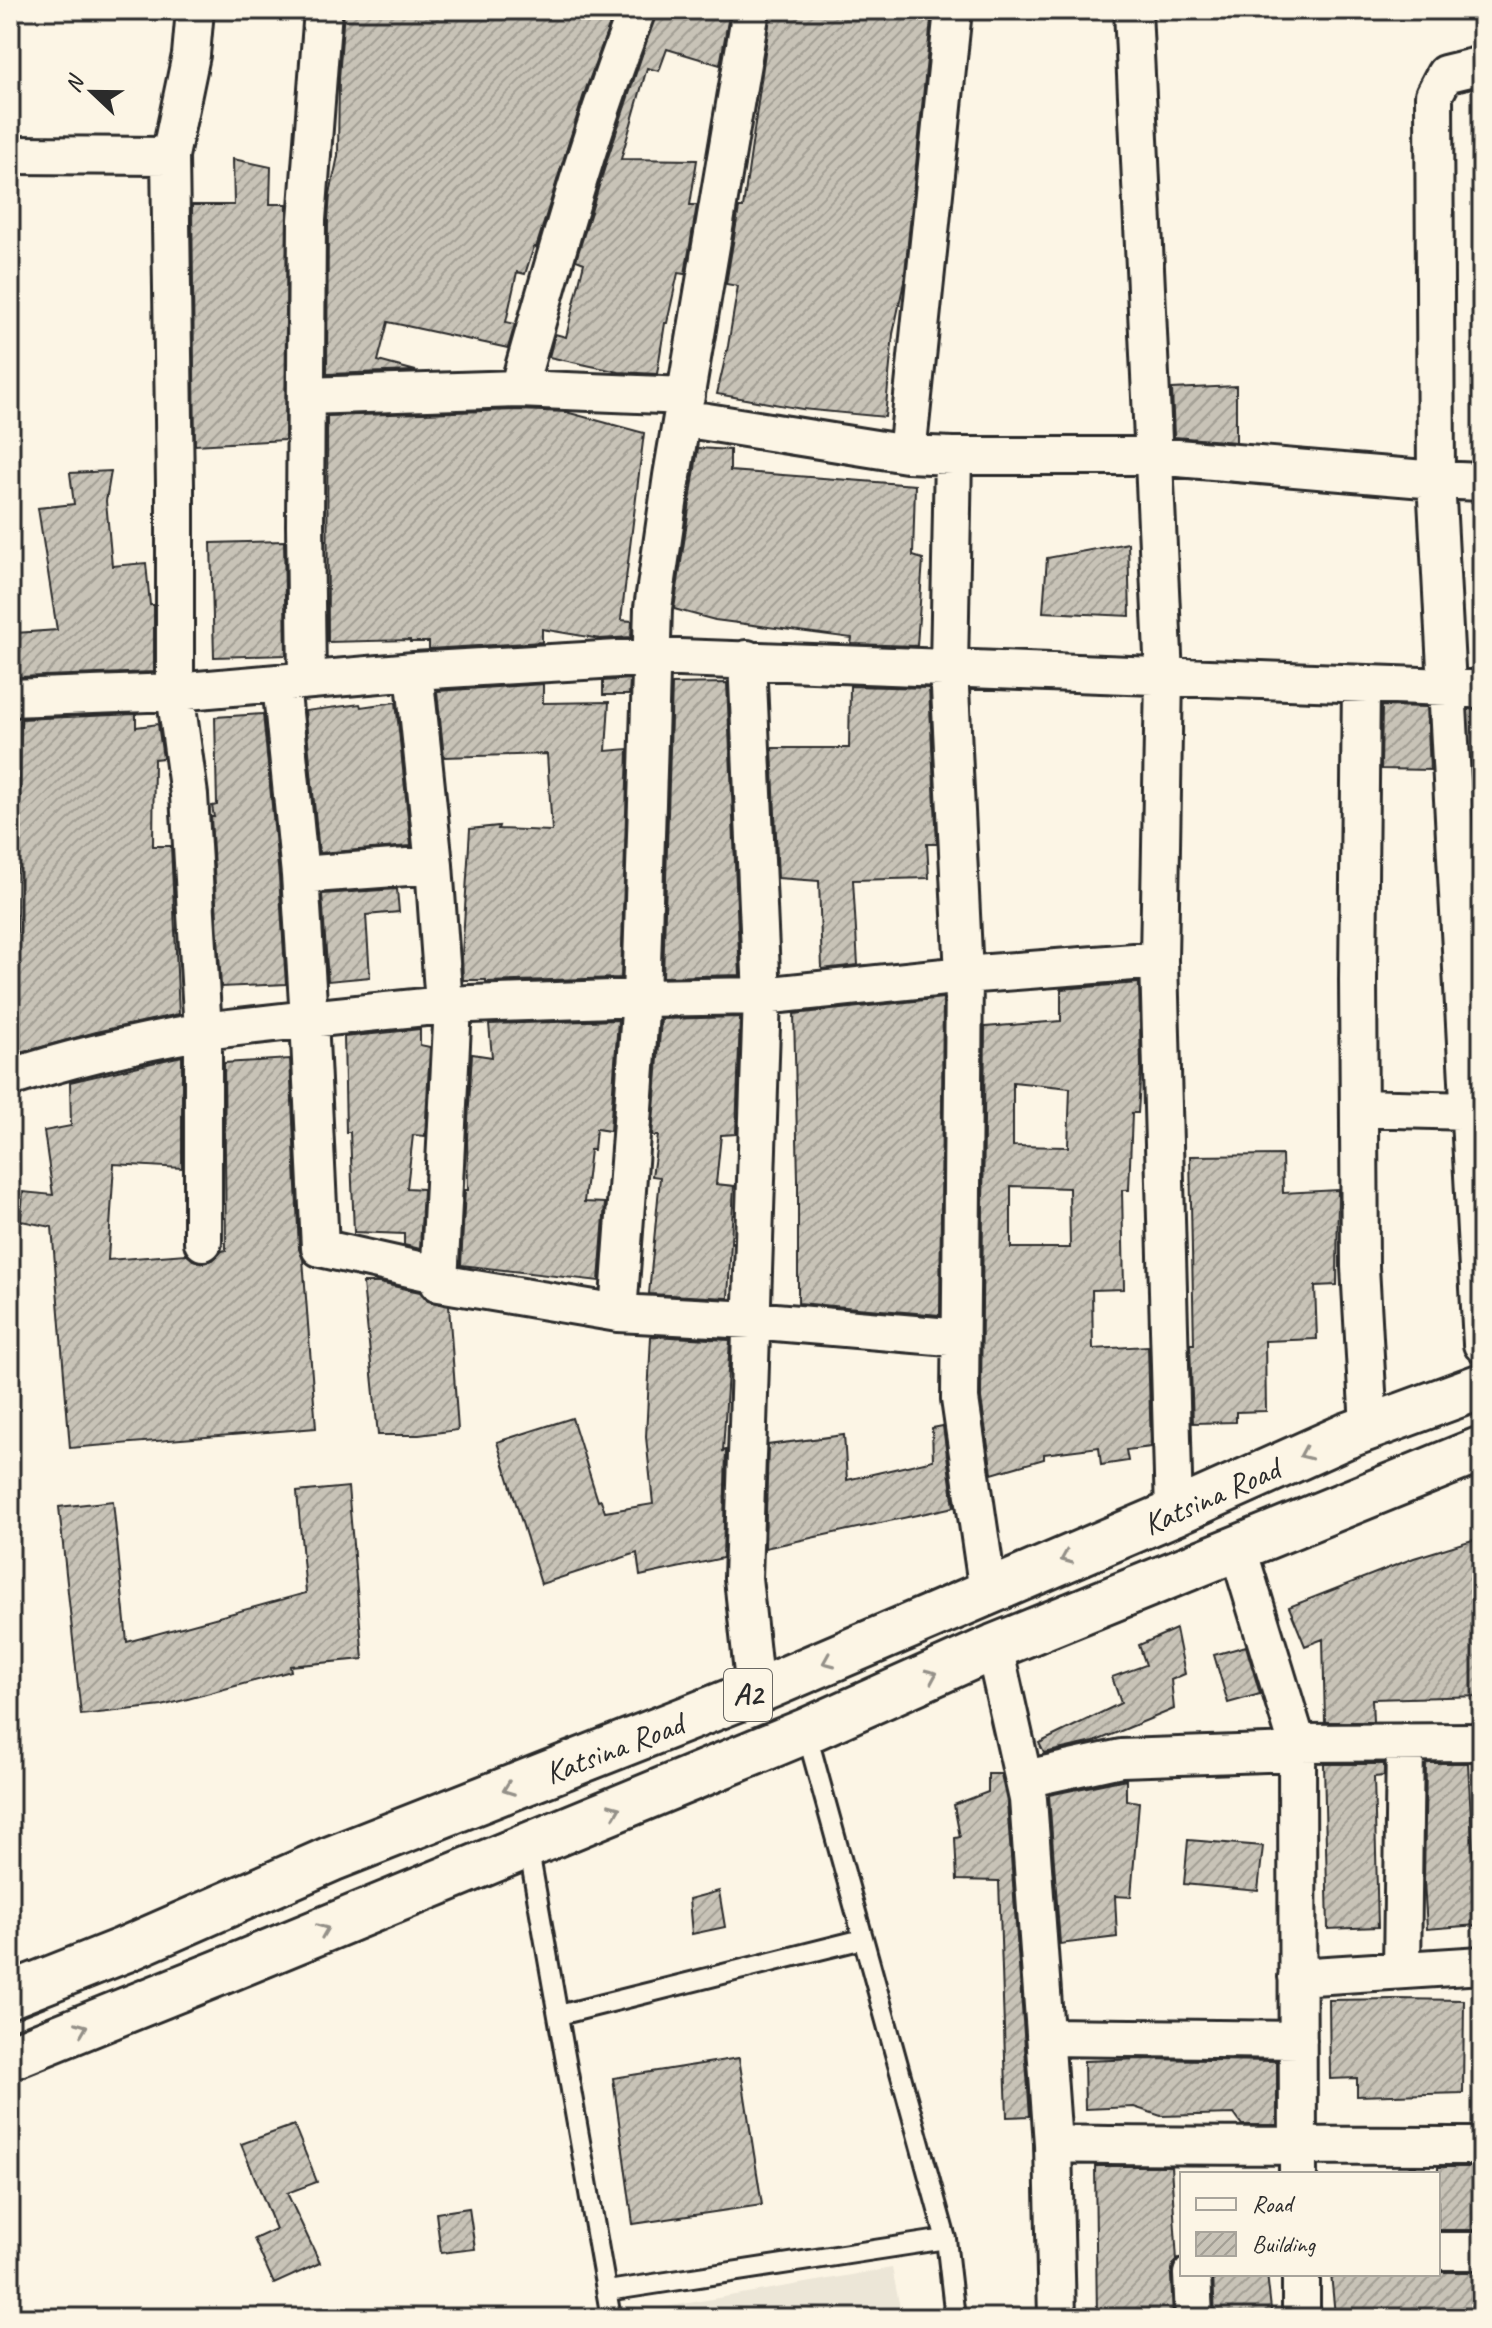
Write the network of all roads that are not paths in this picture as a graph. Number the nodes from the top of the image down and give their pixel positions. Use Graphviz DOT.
graph roads {
  1 [pos="195,10"];
  2 [pos="323,10"];
  3 [pos="637,10"];
  4 [pos="751,10"];
  5 [pos="953,10"];
  6 [pos="1133,10"];
  7 [pos="1482,65"];
  8 [pos="10,155"];
  9 [pos="170,156"];
  10 [pos="518,389"];
  11 [pos="306,396"];
  12 [pos="684,407"];
  13 [pos="907,454"];
  14 [pos="953,456"];
  15 [pos="1154,456"];
  16 [pos="1436,480"];
  17 [pos="1482,482"];
  18 [pos="652,657"];
  19 [pos="747,659"];
  20 [pos="949,668"];
  21 [pos="414,671"];
  22 [pos="1164,676"];
  23 [pos="294,681"];
  24 [pos="1361,684"];
  25 [pos="1465,688"];
  26 [pos="175,692"];
  27 [pos="10,698"];
  28 [pos="434,865"];
  29 [pos="300,875"];
  30 [pos="1159,960"];
  31 [pos="964,975"];
  32 [pos="762,996"];
  33 [pos="641,998"];
  34 [pos="448,1005"];
  35 [pos="309,1019"];
  36 [pos="203,1031"];
  37 [pos="10,1078"];
  38 [pos="1359,1108"];
  39 [pos="1470,1111"];
  40 [pos="203,1242"];
  41 [pos="439,1283"];
  42 [pos="618,1313"];
  43 [pos="751,1320"];
  44 [pos="961,1338"];
  45 [pos="1482,1344"];
  46 [pos="1482,1386"];
  47 [pos="1369,1427"];
  48 [pos="1482,1449"];
  49 [pos="1174,1513"];
  50 [pos="1238,1549"];
  51 [pos="988,1592"];
  52 [pos="994,1647"];
  53 [pos="755,1692"];
  54 [pos="806,1731"];
  55 [pos="1405,1742"];
  56 [pos="1482,1742"];
  57 [pos="1296,1747"];
  58 [pos="1025,1779"];
  59 [pos="528,1845"];
  60 [pos="863,1939"];
  61 [pos="1482,1965"];
  62 [pos="1402,1970"];
  63 [pos="1297,1977"];
  64 [pos="10,1995"];
  65 [pos="559,2015"];
  66 [pos="1045,2037"];
  67 [pos="1298,2040"];
  68 [pos="10,2057"];
  69 [pos="1053,2144"];
  70 [pos="1482,2146"];
  71 [pos="1298,2159"];
  72 [pos="1190,2160"];
  73 [pos="946,2239"];
  74 [pos="1440,2251"];
  75 [pos="1482,2251"];
  76 [pos="1192,2276"];
  77 [pos="1301,2276"];
  78 [pos="608,2291"];
  79 [pos="611,2318"];
  80 [pos="955,2318"];
  81 [pos="1057,2318"];
  82 [pos="1194,2318"];
  83 [pos="1301,2318"];
  1 -- 9 [label="street"];
  2 -- 11 [label="street"];
  3 -- 10 [label="street"];
  4 -- 12 [label="street"];
  5 -- 13 [label="street"];
  6 -- 15 [label="street"];
  7 -- 16 [label="street"];
  8 -- 9 [label="street"];
  9 -- 26 [label="street"];
  10 -- 11 [label="street"];
  10 -- 12 [label="street"];
  11 -- 23 [label="street"];
  12 -- 13 [label="street"];
  12 -- 18 [label="street"];
  13 -- 14 [label="street"];
  14 -- 15 [label="street"];
  14 -- 20 [label="street"];
  15 -- 16 [label="street"];
  15 -- 22 [label="street"];
  16 -- 17 [label="street"];
  16 -- 25 [label="street"];
  18 -- 19 [label="street"];
  18 -- 21 [label="street"];
  18 -- 33 [label="street"];
  19 -- 20 [label="street"];
  19 -- 32 [label="street"];
  20 -- 22 [label="street"];
  20 -- 31 [label="street"];
  21 -- 23 [label="street"];
  21 -- 28 [label="street"];
  22 -- 24 [label="street"];
  22 -- 30 [label="street"];
  23 -- 26 [label="street"];
  23 -- 29 [label="street"];
  24 -- 25 [label="street"];
  24 -- 38 [label="street"];
  25 -- 39 [label="street"];
  26 -- 27 [label="street"];
  26 -- 36 [label="street"];
  28 -- 29 [label="street"];
  28 -- 34 [label="street"];
  29 -- 35 [label="street"];
  30 -- 31 [label="street"];
  30 -- 49 [label="street"];
  31 -- 32 [label="street"];
  31 -- 44 [label="street"];
  32 -- 33 [label="street"];
  32 -- 43 [label="street"];
  33 -- 34 [label="street"];
  33 -- 42 [label="street"];
  34 -- 35 [label="street"];
  34 -- 41 [label="street"];
  35 -- 36 [label="street"];
  35 -- 41 [label="street"];
  36 -- 37 [label="street"];
  36 -- 40 [label="street"];
  38 -- 39 [label="street"];
  38 -- 47 [label="street"];
  39 -- 45 [label="street"];
  41 -- 42 [label="street"];
  42 -- 43 [label="street"];
  43 -- 44 [label="street"];
  43 -- 53 [label="street"];
  44 -- 51 [label="street"];
  46 -- 47 [label="highway, Katsina Road / A2"];
  47 -- 49 [label="highway, Katsina Road / A2, one-way"];
  48 -- 50 [label="highway, Katsina Road / A2"];
  49 -- 51 [label="highway, Katsina Road / A2, one-way"];
  50 -- 52 [label="highway, Katsina Road / A2"];
  50 -- 57 [label="street"];
  51 -- 53 [label="highway, Katsina Road / A2, one-way"];
  54 -- 52 [label="highway, Katsina Road / A2, one-way"];
  52 -- 58 [label="street"];
  53 -- 64 [label="highway, Katsina Road / A2, one-way"];
  59 -- 54 [label="highway, Katsina Road / A2, one-way"];
  54 -- 60 [label="lane"];
  55 -- 56 [label="street"];
  55 -- 57 [label="street"];
  55 -- 62 [label="street"];
  57 -- 58 [label="street"];
  57 -- 63 [label="street"];
  58 -- 66 [label="street"];
  59 -- 65 [label="lane"];
  68 -- 59 [label="highway, Katsina Road / A2, one-way"];
  60 -- 65 [label="lane"];
  60 -- 73 [label="lane"];
  61 -- 62 [label="street"];
  62 -- 63 [label="street"];
  63 -- 67 [label="street"];
  65 -- 78 [label="lane"];
  66 -- 67 [label="street"];
  66 -- 69 [label="street"];
  67 -- 71 [label="street"];
  69 -- 72 [label="street"];
  69 -- 81 [label="street"];
  70 -- 71 [label="street"];
  71 -- 72 [label="street"];
  73 -- 78 [label="lane"];
  73 -- 80 [label="lane"];
  74 -- 75 [label="street"];
  76 -- 82 [label="street"];
  77 -- 83 [label="street"];
  78 -- 79 [label="lane"];
}
